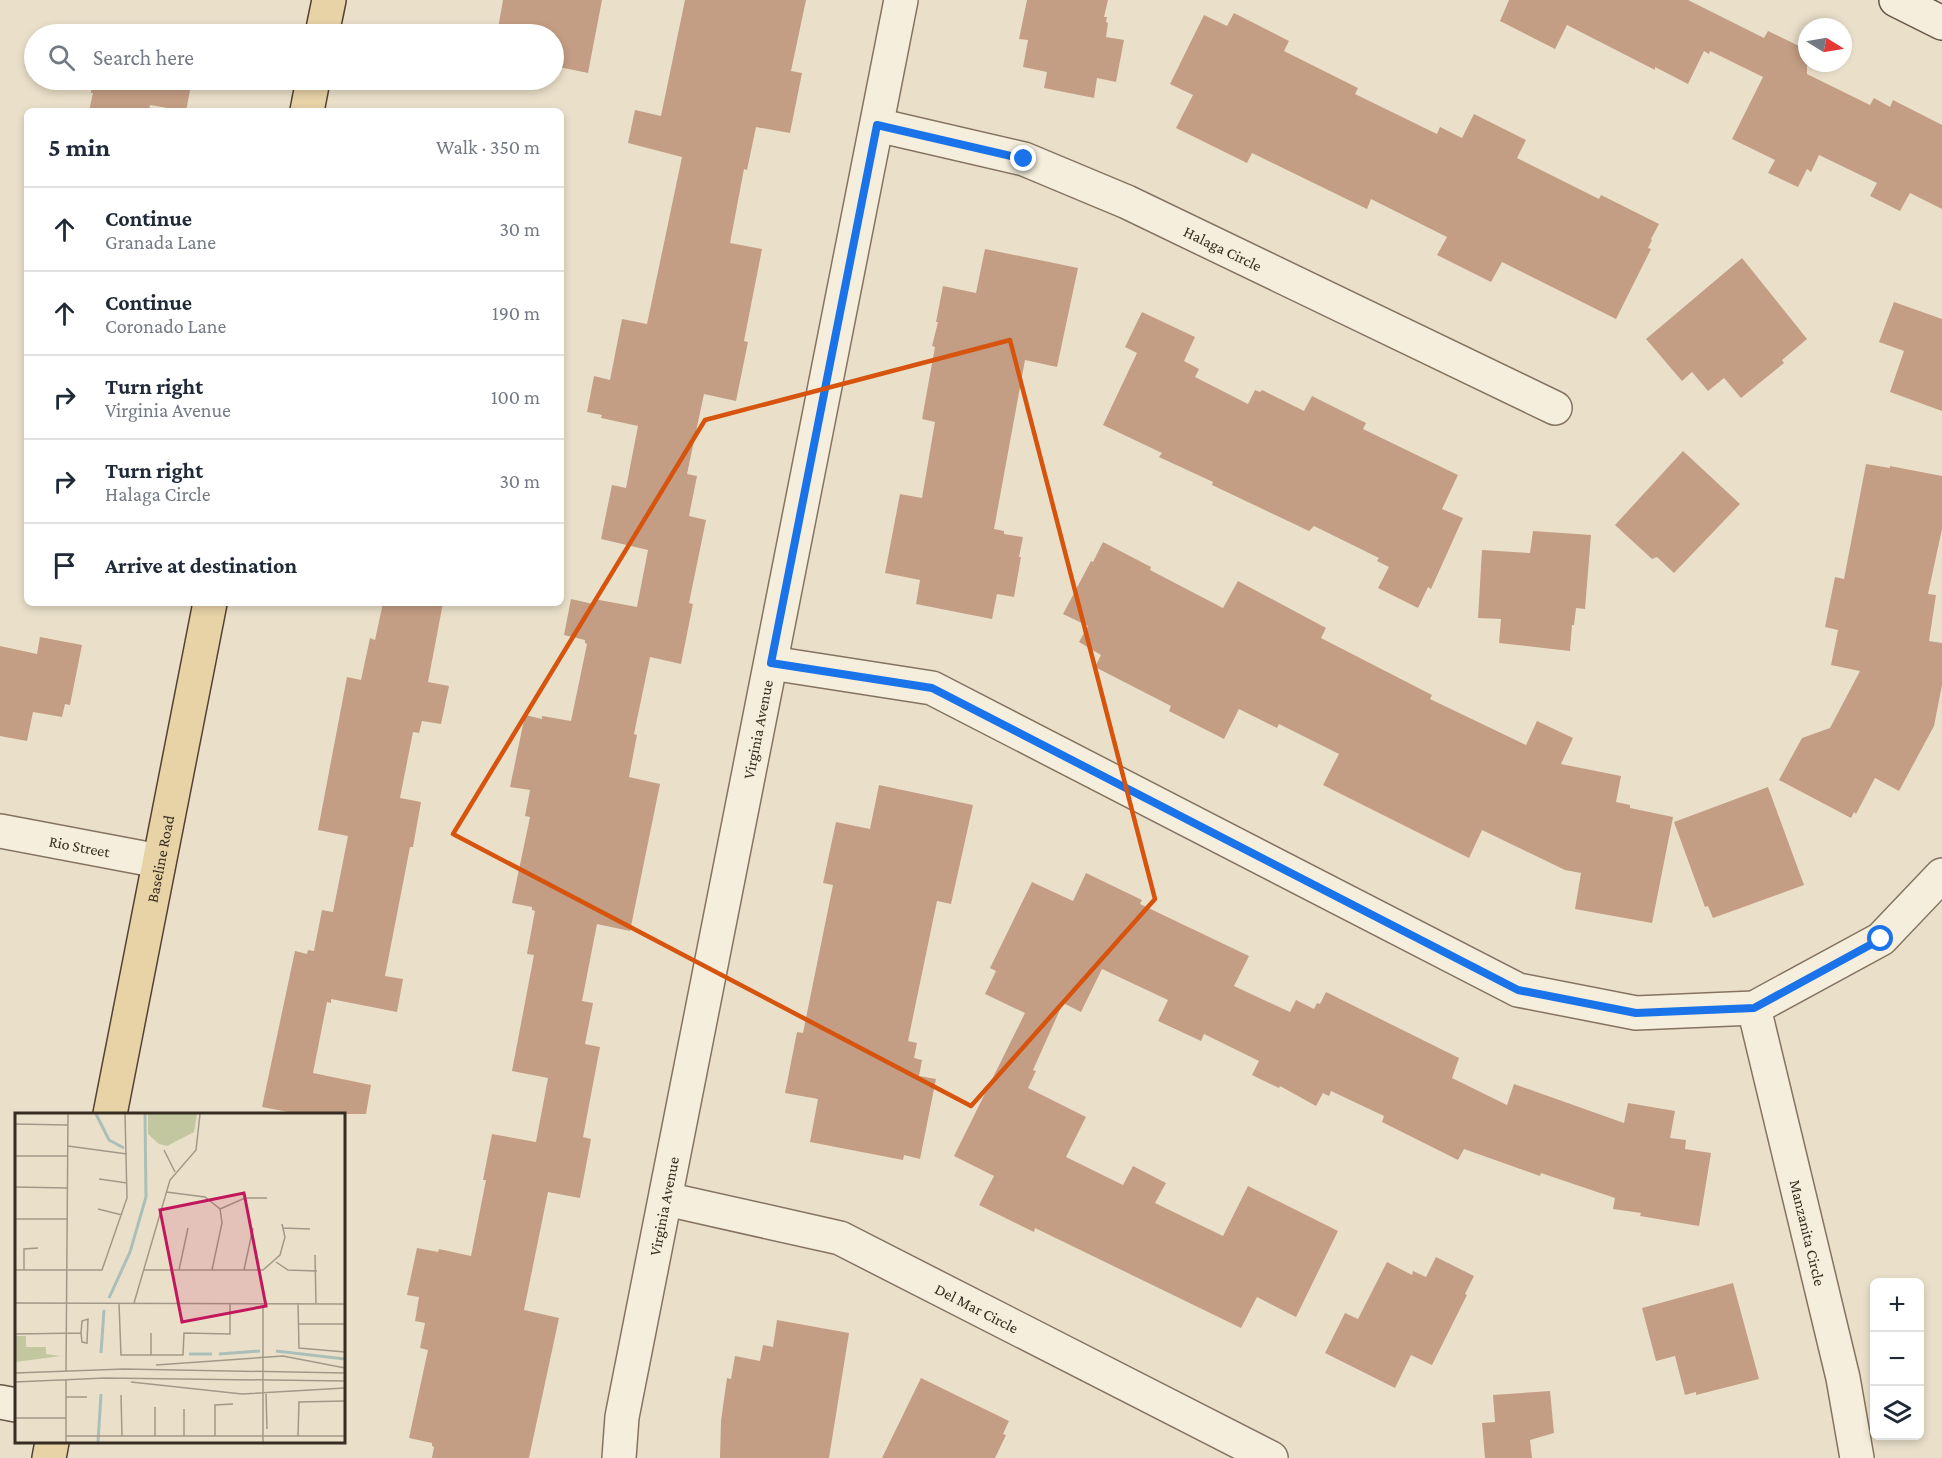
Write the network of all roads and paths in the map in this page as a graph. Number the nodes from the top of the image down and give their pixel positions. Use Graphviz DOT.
graph roads {
  1 [pos="328,0"];
  2 [pos="901,0"];
  3 [pos="1896,0"];
  4 [pos="1942,23"];
  5 [pos="324,24"];
  6 [pos="311,90"];
  7 [pos="308,108"];
  8 [pos="877,125"];
  9 [pos="1555,408"];
  10 [pos="209,606"];
  11 [pos="771,663"];
  12 [pos="0,831"];
  13 [pos="159,861"];
  14 [pos="1942,875"];
  15 [pos="1754,1008"];
  16 [pos="110,1113"];
  17 [pos="666,1199"];
  18 [pos="0,1402"];
  19 [pos="15,1405"];
  20 [pos="52,1443"];
  21 [pos="49,1458"];
  22 [pos="620,1458"];
  23 [pos="1271,1458"];
  24 [pos="1857,1458"];
  1 -- 5 [label="main road"];
  2 -- 8 [label="street, Virginia Avenue"];
  3 -- 4 [label="street"];
  6 -- 7 [label="main road"];
  8 -- 9 [label="street, Halaga Circle"];
  8 -- 11 [label="street, Virginia Avenue"];
  10 -- 13 [label="main road, Baseline Road"];
  11 -- 15 [label="street"];
  11 -- 17 [label="street, Virginia Avenue"];
  12 -- 13 [label="street, Rio Street"];
  13 -- 16 [label="main road, Baseline Road"];
  14 -- 15 [label="street"];
  15 -- 24 [label="street, Manzanita Circle"];
  17 -- 22 [label="street, Virginia Avenue"];
  17 -- 23 [label="street, Del Mar Circle"];
  18 -- 19 [label="street"];
  20 -- 21 [label="main road"];
}
